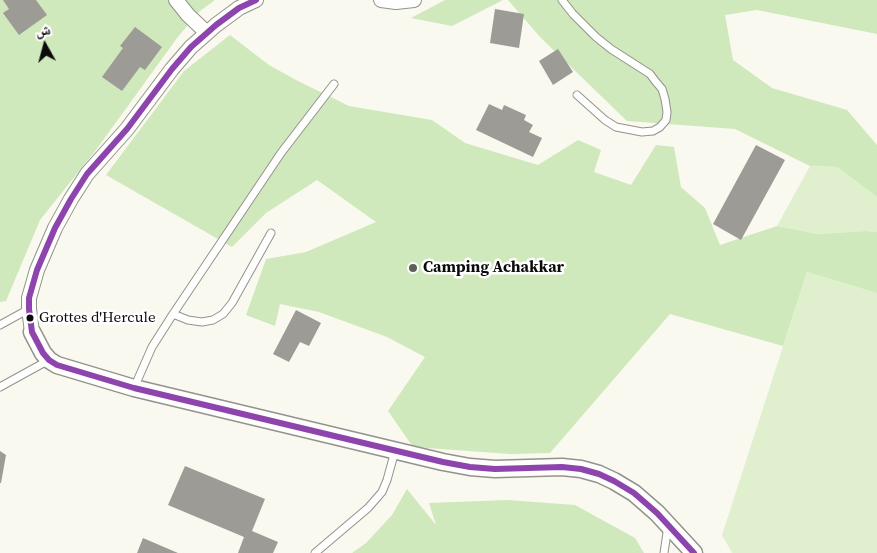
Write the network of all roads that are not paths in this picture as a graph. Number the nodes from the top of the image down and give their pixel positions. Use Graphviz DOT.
graph roads {
  1 [pos="176,0"];
  2 [pos="256,0"];
  3 [pos="381,0"];
  4 [pos="414,0"];
  5 [pos="562,0"];
  6 [pos="207,33"];
  7 [pos="334,84"];
  8 [pos="577,95"];
  9 [pos="270,233"];
  10 [pos="29,309"];
  11 [pos="173,314"];
  12 [pos="0,326"];
  13 [pos="32,332"];
  14 [pos="49,360"];
  15 [pos="0,387"];
  16 [pos="134,388"];
  17 [pos="395,451"];
  18 [pos="668,526"];
  19 [pos="315,553"];
  20 [pos="664,553"];
  21 [pos="694,553"];
  1 -- 6 [label="street"];
  2 -- 6 [label="street"];
  3 -- 4 [label="street"];
  5 -- 8 [label="lane"];
  6 -- 10 [label="street"];
  7 -- 11 [label="lane"];
  9 -- 11 [label="lane"];
  10 -- 12 [label="lane"];
  10 -- 13 [label="street"];
  11 -- 16 [label="lane"];
  13 -- 14 [label="street"];
  14 -- 15 [label="lane"];
  14 -- 16 [label="street"];
  16 -- 17 [label="street"];
  17 -- 18 [label="street"];
  17 -- 19 [label="lane"];
  18 -- 20 [label="lane"];
  18 -- 21 [label="street"];
}
